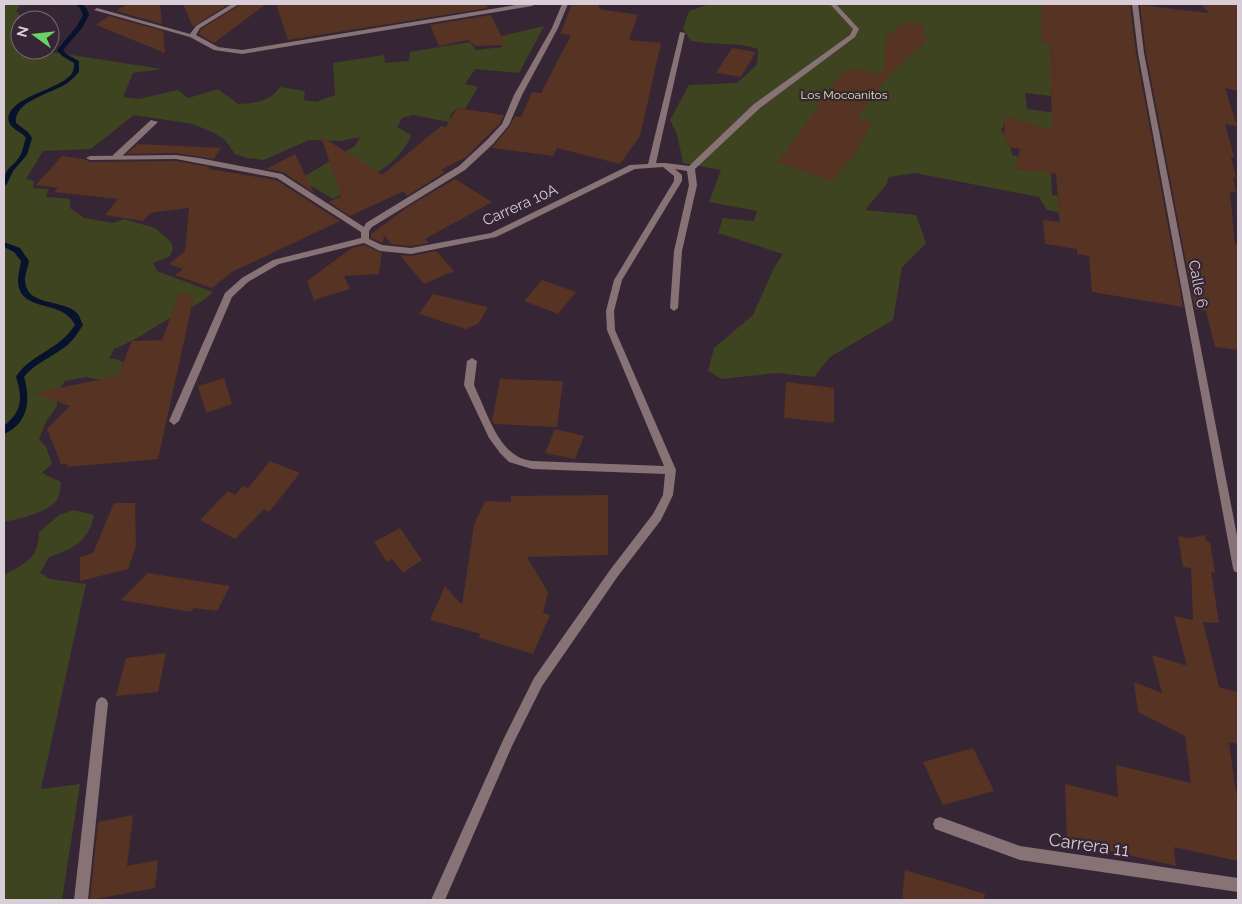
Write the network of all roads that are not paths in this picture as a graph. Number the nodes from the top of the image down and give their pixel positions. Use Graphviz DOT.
graph roads {
  1 [pos="236,4"];
  2 [pos="532,4"];
  3 [pos="566,4"];
  4 [pos="833,4"];
  5 [pos="1134,4"];
  6 [pos="96,10"];
  7 [pos="682,32"];
  8 [pos="192,36"];
  9 [pos="154,122"];
  10 [pos="116,157"];
  11 [pos="90,158"];
  12 [pos="652,165"];
  13 [pos="665,165"];
  14 [pos="690,169"];
  15 [pos="365,236"];
  16 [pos="674,308"];
  17 [pos="472,362"];
  18 [pos="174,422"];
  19 [pos="671,470"];
  20 [pos="1238,568"];
  21 [pos="102,703"];
  22 [pos="940,824"];
  23 [pos="1238,885"];
  24 [pos="81,900"];
  25 [pos="438,900"];
  1 -- 8 [label="street"];
  2 -- 8 [label="street"];
  3 -- 15 [label="street"];
  4 -- 14 [label="street"];
  5 -- 20 [label="street, Calle 6"];
  6 -- 8 [label="street"];
  7 -- 12 [label="street"];
  9 -- 10 [label="street"];
  10 -- 11 [label="street, Carrera 10A"];
  10 -- 15 [label="street, Carrera 10A"];
  12 -- 13 [label="street, Carrera 10A"];
  12 -- 15 [label="street, Carrera 10A"];
  13 -- 14 [label="street, Carrera 10A"];
  13 -- 19 [label="street"];
  14 -- 16 [label="street"];
  15 -- 18 [label="street"];
  17 -- 19 [label="street"];
  19 -- 25 [label="street"];
  21 -- 24 [label="street"];
  22 -- 23 [label="street, Carrera 11"];
}
